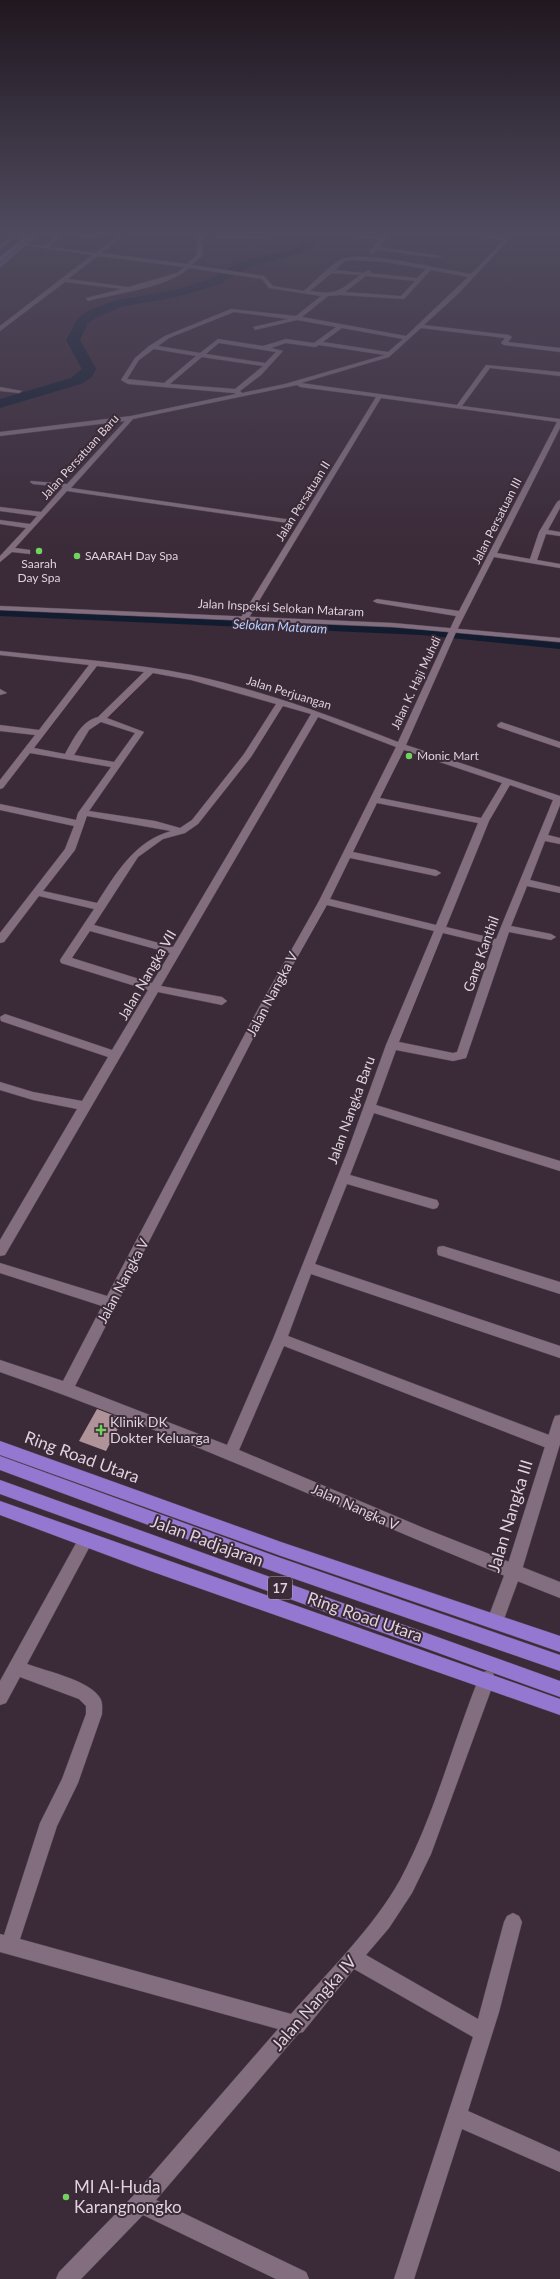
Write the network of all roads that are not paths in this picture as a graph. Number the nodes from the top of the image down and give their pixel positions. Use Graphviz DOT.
graph roads {
  1 [pos="160,341"];
  2 [pos="218,341"];
  3 [pos="221,341"];
  4 [pos="285,341"];
  5 [pos="289,341"];
  6 [pos="404,341"];
  7 [pos="505,341"];
  8 [pos="320,343"];
  9 [pos="240,344"];
  10 [pos="151,347"];
  11 [pos="263,348"];
  12 [pos="235,349"];
  13 [pos="560,350"];
  14 [pos="230,354"];
  15 [pos="390,354"];
  16 [pos="201,356"];
  17 [pos="225,359"];
  18 [pos="265,365"];
  19 [pos="560,374"];
  20 [pos="294,384"];
  21 [pos="165,385"];
  22 [pos="0,389"];
  23 [pos="19,391"];
  24 [pos="238,393"];
  25 [pos="380,395"];
  26 [pos="459,406"];
  27 [pos="358,415"];
  28 [pos="368,416"];
  29 [pos="131,418"];
  30 [pos="560,421"];
  31 [pos="0,434"];
  32 [pos="33,482"];
  33 [pos="68,488"];
  34 [pos="559,504"];
  35 [pos="0,509"];
  36 [pos="42,514"];
  37 [pos="285,521"];
  38 [pos="0,522"];
  39 [pos="31,526"];
  40 [pos="543,532"];
  41 [pos="560,534"];
  42 [pos="10,549"];
  43 [pos="28,552"];
  44 [pos="492,554"];
  45 [pos="0,560"];
  46 [pos="533,562"];
  47 [pos="560,566"];
  48 [pos="377,601"];
  49 [pos="0,608"];
  50 [pos="461,614"];
  51 [pos="244,619"];
  52 [pos="452,634"];
  53 [pos="560,640"];
  54 [pos="0,653"];
  55 [pos="95,663"];
  56 [pos="151,670"];
  57 [pos="282,702"];
  58 [pos="316,713"];
  59 [pos="101,720"];
  60 [pos="501,725"];
  61 [pos="0,728"];
  62 [pos="40,733"];
  63 [pos="560,744"];
  64 [pos="401,746"];
  65 [pos="28,750"];
  66 [pos="68,757"];
  67 [pos="116,765"];
  68 [pos="508,781"];
  69 [pos="0,786"];
  70 [pos="559,798"];
  71 [pos="374,800"];
  72 [pos="0,807"];
  73 [pos="83,813"];
  74 [pos="484,821"];
  75 [pos="79,824"];
  76 [pos="182,831"];
  77 [pos="542,837"];
  78 [pos="560,841"];
  79 [pos="347,854"];
  80 [pos="436,873"];
  81 [pos="524,882"];
  82 [pos="560,890"];
  83 [pos="38,893"];
  84 [pos="324,900"];
  85 [pos="100,906"];
  86 [pos="88,927"];
  87 [pos="440,928"];
  88 [pos="505,928"];
  89 [pos="551,937"];
  90 [pos="0,940"];
  91 [pos="499,943"];
  92 [pos="176,951"];
  93 [pos="155,988"];
  94 [pos="222,1001"];
  95 [pos="5,1018"];
  96 [pos="392,1045"];
  97 [pos="116,1055"];
  98 [pos="0,1086"];
  99 [pos="86,1106"];
  100 [pos="370,1107"];
  101 [pos="560,1166"];
  102 [pos="343,1178"];
  103 [pos="433,1204"];
  104 [pos="0,1251"];
  105 [pos="443,1251"];
  106 [pos="307,1267"];
  107 [pos="0,1268"];
  108 [pos="560,1288"];
  109 [pos="112,1303"];
  110 [pos="280,1339"];
  111 [pos="560,1352"];
  112 [pos="0,1366"];
  113 [pos="67,1387"];
  114 [pos="560,1421"];
  115 [pos="552,1443"];
  116 [pos="0,1448"];
  117 [pos="231,1454"];
  118 [pos="0,1462"];
  119 [pos="0,1487"];
  120 [pos="0,1508"];
  121 [pos="85,1540"];
  122 [pos="281,1549"];
  123 [pos="274,1564"];
  124 [pos="513,1573"];
  125 [pos="560,1590"];
  126 [pos="495,1621"];
  127 [pos="560,1644"];
  128 [pos="560,1663"];
  129 [pos="16,1668"];
  130 [pos="487,1679"];
  131 [pos="560,1689"];
  132 [pos="0,1697"];
  133 [pos="560,1707"];
  134 [pos="513,1922"];
  135 [pos="5,1944"];
  136 [pos="353,1958"];
  137 [pos="296,2024"];
  138 [pos="483,2032"];
  139 [pos="456,2116"];
  140 [pos="560,2162"];
  141 [pos="140,2203"];
  142 [pos="66,2279"];
  143 [pos="299,2279"];
  144 [pos="404,2279"];
  1 -- 10 [label="street"];
  2 -- 16 [label="street"];
  3 -- 9 [label="street"];
  4 -- 11 [label="street"];
  5 -- 8 [label="street"];
  6 -- 15 [label="street, Jalan Persatuan Baru"];
  7 -- 13 [label="street"];
  8 -- 15 [label="street"];
  9 -- 11 [label="street"];
  9 -- 12 [label="street"];
  10 -- 16 [label="street"];
  10 -- 21 [label="street"];
  11 -- 18 [label="street"];
  14 -- 17 [label="street"];
  15 -- 20 [label="street, Jalan Persatuan Baru"];
  16 -- 17 [label="street"];
  16 -- 21 [label="street"];
  17 -- 18 [label="street"];
  18 -- 24 [label="street"];
  19 -- 26 [label="street"];
  20 -- 24 [label="street, Jalan Persatuan Baru"];
  20 -- 25 [label="street"];
  21 -- 24 [label="street"];
  22 -- 23 [label="street"];
  24 -- 29 [label="street, Jalan Persatuan Baru"];
  25 -- 26 [label="street"];
  25 -- 28 [label="street, Jalan Persatuan II"];
  26 -- 30 [label="street"];
  27 -- 28 [label="street"];
  28 -- 51 [label="street, Jalan Persatuan II"];
  29 -- 31 [label="street"];
  29 -- 33 [label="street, Jalan Persatuan Baru"];
  30 -- 44 [label="street, Jalan Persatuan III"];
  32 -- 33 [label="street"];
  33 -- 36 [label="street, Jalan Persatuan Baru"];
  33 -- 37 [label="street"];
  34 -- 40 [label="street"];
  35 -- 36 [label="street"];
  36 -- 39 [label="street, Jalan Persatuan Baru"];
  38 -- 39 [label="street"];
  39 -- 42 [label="street, Jalan Persatuan Baru"];
  40 -- 41 [label="street"];
  40 -- 46 [label="street"];
  42 -- 43 [label="street"];
  42 -- 45 [label="street, Jalan Persatuan Baru"];
  44 -- 46 [label="street"];
  44 -- 50 [label="street, Jalan Persatuan III"];
  46 -- 47 [label="street"];
  48 -- 50 [label="street"];
  49 -- 51 [label="street, Jalan Inspeksi Selokan Mataram"];
  50 -- 52 [label="street, Jalan Persatuan III"];
  51 -- 52 [label="street, Jalan Inspeksi Selokan Mataram"];
  52 -- 53 [label="street, Jalan Inspeksi Selokan Mataram"];
  52 -- 64 [label="street, Jalan K. Haji Muhdi"];
  54 -- 55 [label="street, Jalan Perjuangan"];
  55 -- 56 [label="street, Jalan Perjuangan"];
  55 -- 62 [label="street"];
  56 -- 57 [label="street, Jalan Perjuangan"];
  56 -- 59 [label="street"];
  57 -- 58 [label="street, Jalan Perjuangan"];
  57 -- 76 [label="street"];
  58 -- 64 [label="street, Jalan Perjuangan"];
  58 -- 92 [label="street, Jalan Nangka VII"];
  59 -- 66 [label="street"];
  59 -- 67 [label="street"];
  60 -- 63 [label="street"];
  61 -- 62 [label="street"];
  62 -- 65 [label="street"];
  64 -- 68 [label="street, Jalan Perjuangan"];
  64 -- 71 [label="street, Jalan Nangka V"];
  65 -- 66 [label="street"];
  65 -- 69 [label="street"];
  66 -- 67 [label="street"];
  67 -- 73 [label="street"];
  68 -- 70 [label="street, Jalan Perjuangan"];
  68 -- 74 [label="street, Jalan Nangka Baru"];
  70 -- 77 [label="street, Gang Kanthil"];
  71 -- 74 [label="street"];
  71 -- 79 [label="street, Jalan Nangka V"];
  72 -- 75 [label="street"];
  73 -- 75 [label="street"];
  73 -- 76 [label="street"];
  74 -- 87 [label="street, Jalan Nangka Baru"];
  75 -- 83 [label="street"];
  76 -- 85 [label="street"];
  77 -- 78 [label="street"];
  77 -- 81 [label="street, Gang Kanthil"];
  79 -- 80 [label="street"];
  79 -- 84 [label="street, Jalan Nangka V"];
  81 -- 82 [label="street"];
  81 -- 88 [label="street, Gang Kanthil"];
  83 -- 85 [label="street"];
  83 -- 90 [label="street"];
  84 -- 87 [label="street"];
  84 -- 109 [label="street, Jalan Nangka V"];
  85 -- 86 [label="street"];
  86 -- 92 [label="street"];
  86 -- 93 [label="street"];
  87 -- 91 [label="street"];
  87 -- 96 [label="street, Jalan Nangka Baru"];
  88 -- 89 [label="street"];
  88 -- 91 [label="street, Gang Kanthil"];
  91 -- 96 [label="street, Gang Kanthil"];
  92 -- 93 [label="street, Jalan Nangka VII"];
  93 -- 94 [label="street"];
  93 -- 97 [label="street, Jalan Nangka VII"];
  95 -- 97 [label="street"];
  96 -- 100 [label="street, Jalan Nangka Baru"];
  97 -- 99 [label="street, Jalan Nangka VII"];
  98 -- 99 [label="street"];
  99 -- 104 [label="street, Jalan Nangka VII"];
  100 -- 101 [label="street"];
  100 -- 102 [label="street, Jalan Nangka Baru"];
  102 -- 103 [label="street"];
  102 -- 106 [label="street, Jalan Nangka Baru"];
  105 -- 108 [label="street"];
  106 -- 110 [label="street, Jalan Nangka Baru"];
  106 -- 111 [label="street"];
  107 -- 109 [label="street"];
  109 -- 113 [label="street, Jalan Nangka V"];
  110 -- 115 [label="street"];
  110 -- 117 [label="street, Jalan Nangka Baru"];
  112 -- 113 [label="street"];
  113 -- 117 [label="street, Jalan Nangka V"];
  114 -- 115 [label="street, Jalan Nangka III"];
  115 -- 124 [label="street, Jalan Nangka III"];
  116 -- 122 [label="highway, Ring Road Utara"];
  117 -- 124 [label="street, Jalan Nangka V"];
  118 -- 123 [label="highway, Jalan Padjajaran / 17"];
  119 -- 131 [label="highway, Jalan Padjajaran / 17"];
  120 -- 121 [label="highway, Ring Road Utara"];
  121 -- 129 [label="street"];
  121 -- 130 [label="highway, Ring Road Utara"];
  122 -- 123 [label="highway"];
  122 -- 126 [label="highway, Ring Road Utara"];
  123 -- 128 [label="highway, Jalan Padjajaran / 17"];
  124 -- 125 [label="street, Jalan Nangka V"];
  124 -- 126 [label="street, Jalan Nangka III"];
  126 -- 127 [label="highway, Ring Road Utara"];
  129 -- 132 [label="street"];
  129 -- 135 [label="street"];
  130 -- 133 [label="highway, Ring Road Utara"];
  130 -- 136 [label="street, Jalan Nangka IV"];
  134 -- 138 [label="street"];
  135 -- 137 [label="street"];
  136 -- 137 [label="street, Jalan Nangka IV"];
  136 -- 138 [label="street"];
  137 -- 141 [label="street, Jalan Nangka IV"];
  138 -- 139 [label="street"];
  139 -- 140 [label="street"];
  139 -- 144 [label="street"];
  141 -- 142 [label="street, Jalan Nangka IV"];
  141 -- 143 [label="street"];
}
